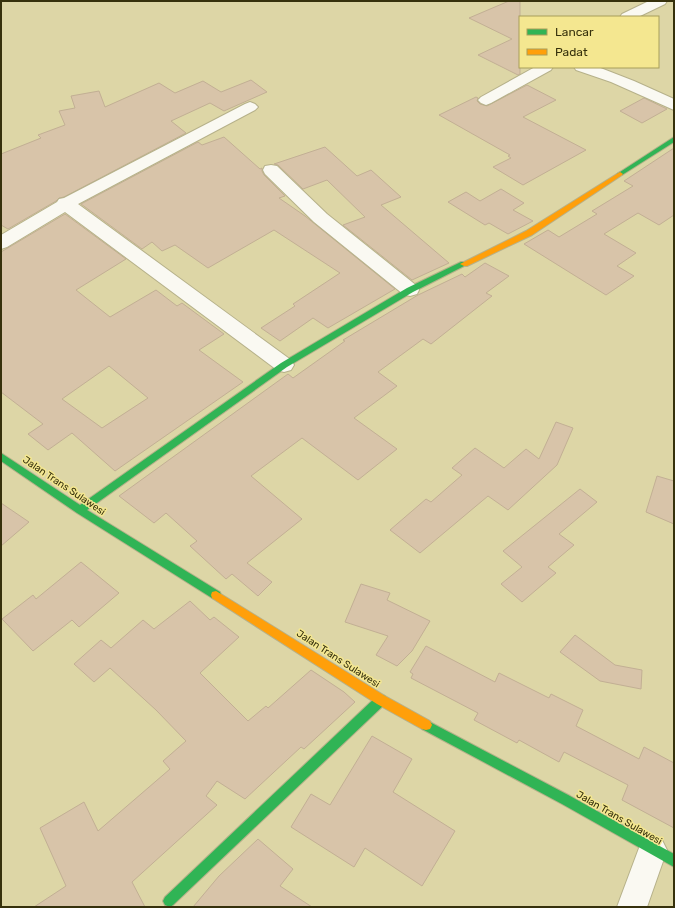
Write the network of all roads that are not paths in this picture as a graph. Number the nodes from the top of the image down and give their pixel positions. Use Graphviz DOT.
graph roads {
  1 [pos="660,1"];
  2 [pos="629,16"];
  3 [pos="544,68"];
  4 [pos="584,68"];
  5 [pos="486,100"];
  6 [pos="674,106"];
  7 [pos="250,107"];
  8 [pos="674,139"];
  9 [pos="271,170"];
  10 [pos="65,204"];
  11 [pos="1,243"];
  12 [pos="410,290"];
  13 [pos="284,365"];
  14 [pos="1,456"];
  15 [pos="80,510"];
  16 [pos="381,700"];
  17 [pos="663,855"];
  18 [pos="169,901"];
  19 [pos="632,907"];
  1 -- 2 [label="street"];
  3 -- 5 [label="street"];
  4 -- 6 [label="street"];
  7 -- 10 [label="street"];
  8 -- 12 [label="main road"];
  9 -- 12 [label="street"];
  10 -- 11 [label="street"];
  10 -- 13 [label="street"];
  12 -- 13 [label="main road"];
  13 -- 15 [label="main road"];
  14 -- 15 [label="main road, Jalan Trans Sulawesi"];
  15 -- 16 [label="main road, Jalan Trans Sulawesi"];
  16 -- 17 [label="main road, Jalan Trans Sulawesi"];
  16 -- 18 [label="main road"];
  17 -- 19 [label="street"];
}
